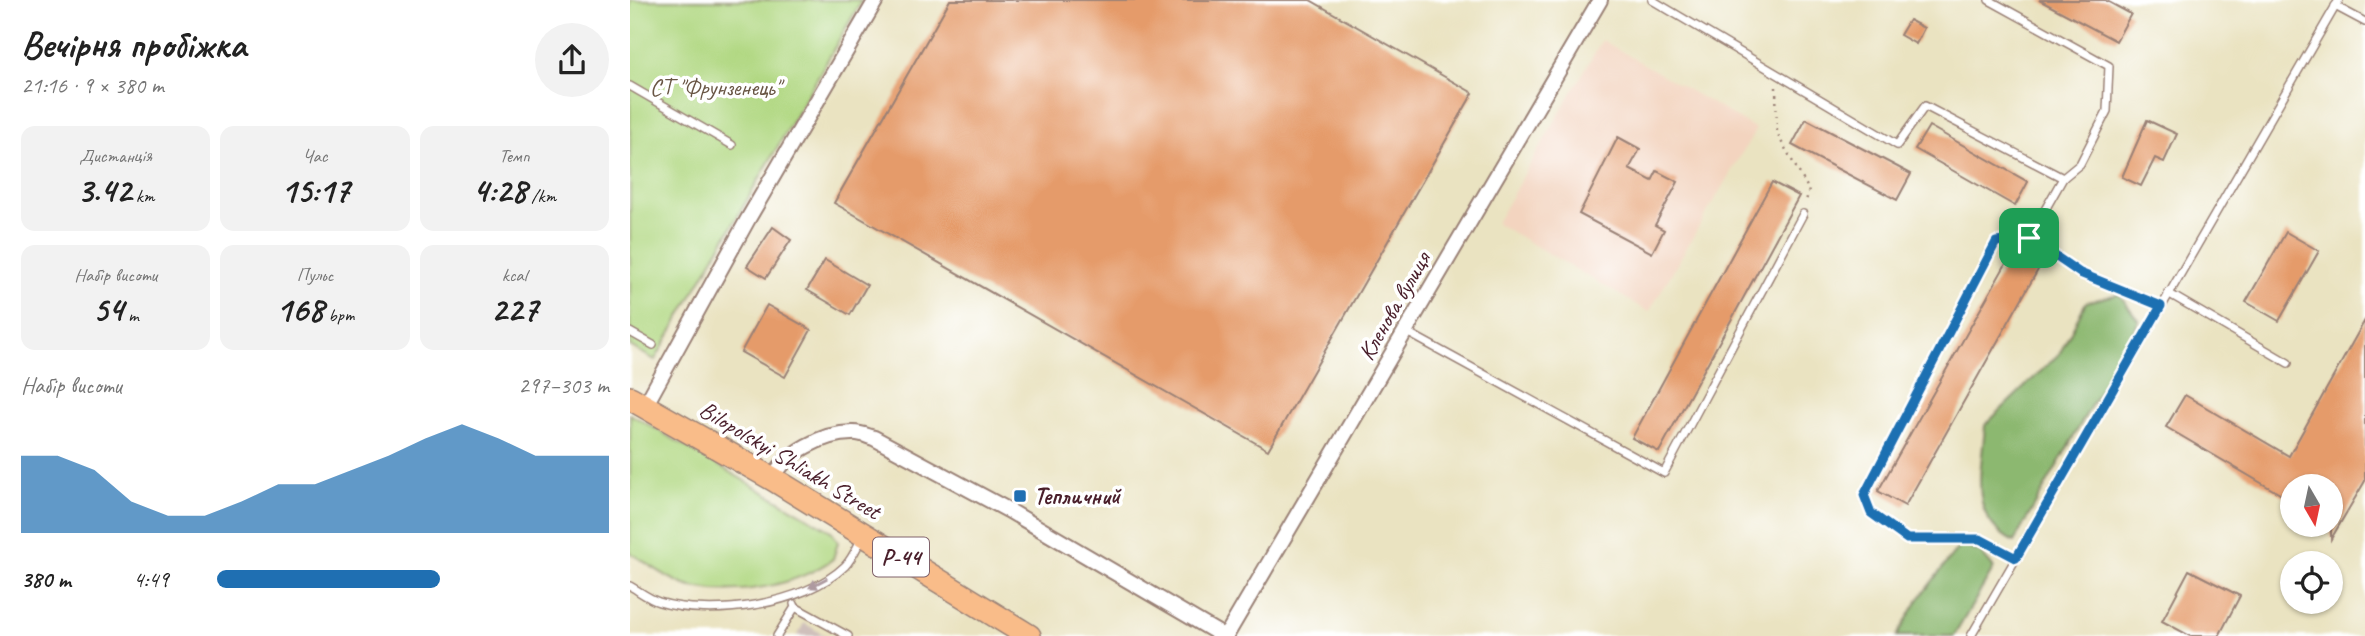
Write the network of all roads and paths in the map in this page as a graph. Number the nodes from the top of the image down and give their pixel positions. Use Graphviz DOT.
graph roads {
  1 [pos="876,0"];
  2 [pos="1600,0"];
  3 [pos="1652,0"];
  4 [pos="1989,0"];
  5 [pos="2337,3"];
  6 [pos="2365,22"];
  7 [pos="1776,73"];
  8 [pos="630,86"];
  9 [pos="732,145"];
  10 [pos="2063,178"];
  11 [pos="1803,214"];
  12 [pos="2029,238"];
  13 [pos="2168,293"];
  14 [pos="2161,306"];
  15 [pos="1405,331"];
  16 [pos="630,332"];
  17 [pos="653,345"];
  18 [pos="2288,363"];
  19 [pos="637,402"];
  20 [pos="773,479"];
  21 [pos="864,535"];
  22 [pos="2016,558"];
  23 [pos="630,586"];
  24 [pos="790,596"];
  25 [pos="795,607"];
  26 [pos="777,636"];
  27 [pos="848,636"];
  28 [pos="1029,636"];
  29 [pos="1225,636"];
  30 [pos="1971,636"];
  1 -- 19 [label="street"];
  2 -- 15 [label="street, Кленова вулиця"];
  3 -- 7 [label="lane"];
  4 -- 10 [label="lane"];
  5 -- 6 [label="lane"];
  5 -- 13 [label="lane"];
  7 -- 10 [label="lane"];
  7 -- 11 [label="path"];
  8 -- 9 [label="lane"];
  10 -- 12 [label="lane"];
  11 -- 15 [label="lane"];
  12 -- 14 [label="lane"];
  12 -- 22 [label="lane"];
  13 -- 14 [label="lane"];
  13 -- 18 [label="lane"];
  14 -- 22 [label="lane"];
  15 -- 29 [label="street, Кленова вулиця"];
  16 -- 17 [label="lane"];
  19 -- 20 [label="main road, Bilopolskyi Shliakh Street / Р-44"];
  20 -- 21 [label="main road, Bilopolskyi Shliakh Street / Р-44"];
  20 -- 29 [label="street"];
  21 -- 24 [label="lane, one-way"];
  21 -- 28 [label="main road, Bilopolskyi Shliakh Street / Р-44"];
  22 -- 30 [label="lane"];
  23 -- 24 [label="lane"];
  24 -- 25 [label="lane"];
  25 -- 26 [label="lane"];
  25 -- 27 [label="lane"];
}
